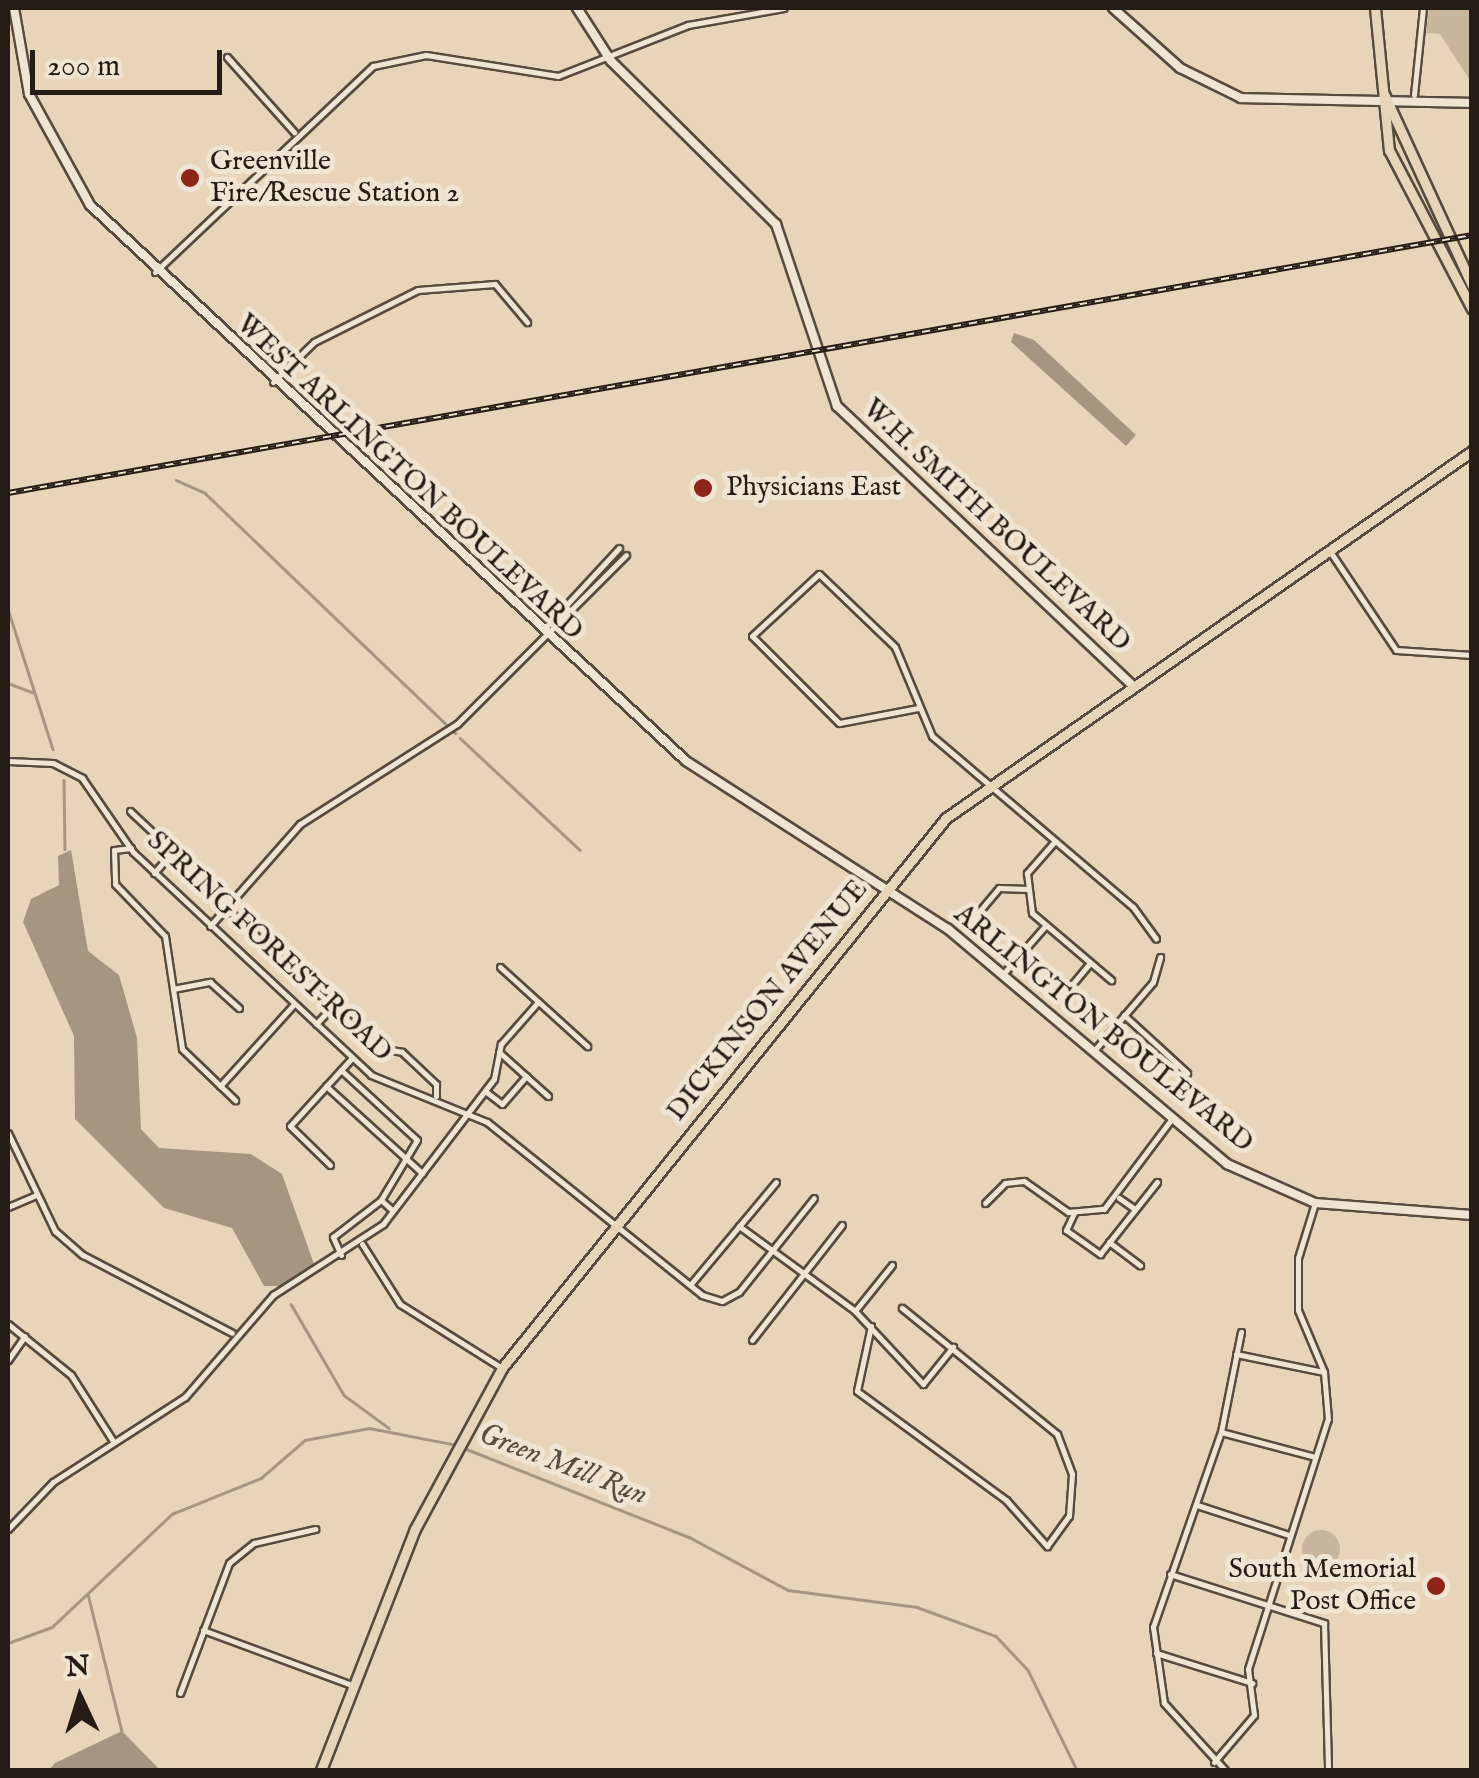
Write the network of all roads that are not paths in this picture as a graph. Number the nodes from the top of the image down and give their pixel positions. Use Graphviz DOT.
graph roads {
  1 [pos="14,8"];
  2 [pos="577,8"];
  3 [pos="784,8"];
  4 [pos="1112,8"];
  5 [pos="1132,8"];
  6 [pos="1375,8"];
  7 [pos="1423,8"];
  8 [pos="1122,17"];
  9 [pos="228,58"];
  10 [pos="610,61"];
  11 [pos="1384,94"];
  12 [pos="1414,95"];
  13 [pos="1472,103"];
  14 [pos="294,132"];
  15 [pos="156,272"];
  16 [pos="1472,285"];
  17 [pos="1472,309"];
  18 [pos="526,322"];
  19 [pos="273,382"];
  20 [pos="1472,451"];
  21 [pos="619,548"];
  22 [pos="1329,550"];
  23 [pos="626,555"];
  24 [pos="542,635"];
  25 [pos="1472,655"];
  26 [pos="1131,684"];
  27 [pos="918,708"];
  28 [pos="8,761"];
  29 [pos="987,784"];
  30 [pos="130,811"];
  31 [pos="1055,841"];
  32 [pos="131,848"];
  33 [pos="173,852"];
  34 [pos="154,873"];
  35 [pos="889,887"];
  36 [pos="1028,889"];
  37 [pos="226,905"];
  38 [pos="972,920"];
  39 [pos="1046,925"];
  40 [pos="210,926"];
  41 [pos="1156,939"];
  42 [pos="1160,957"];
  43 [pos="1090,962"];
  44 [pos="500,967"];
  45 [pos="1004,973"];
  46 [pos="1111,980"];
  47 [pos="173,989"];
  48 [pos="1060,999"];
  49 [pos="538,1002"];
  50 [pos="294,1004"];
  51 [pos="333,1006"];
  52 [pos="239,1008"];
  53 [pos="1124,1016"];
  54 [pos="316,1024"];
  55 [pos="587,1046"];
  56 [pos="499,1052"];
  57 [pos="1092,1052"];
  58 [pos="352,1058"];
  59 [pos="341,1070"];
  60 [pos="1187,1073"];
  61 [pos="526,1076"];
  62 [pos="220,1086"];
  63 [pos="326,1086"];
  64 [pos="485,1091"];
  65 [pos="436,1096"];
  66 [pos="548,1096"];
  67 [pos="234,1100"];
  68 [pos="469,1111"];
  69 [pos="1170,1121"];
  70 [pos="8,1133"];
  71 [pos="408,1159"];
  72 [pos="330,1165"];
  73 [pos="422,1172"];
  74 [pos="776,1182"];
  75 [pos="1156,1182"];
  76 [pos="36,1195"];
  77 [pos="814,1198"];
  78 [pos="1119,1198"];
  79 [pos="381,1200"];
  80 [pos="986,1203"];
  81 [pos="1315,1203"];
  82 [pos="8,1207"];
  83 [pos="1135,1209"];
  84 [pos="393,1210"];
  85 [pos="1074,1212"];
  86 [pos="1472,1215"];
  87 [pos="842,1225"];
  88 [pos="740,1226"];
  89 [pos="615,1227"];
  90 [pos="1109,1242"];
  91 [pos="362,1243"];
  92 [pos="771,1252"];
  93 [pos="341,1255"];
  94 [pos="1140,1265"];
  95 [pos="892,1266"];
  96 [pos="801,1275"];
  97 [pos="690,1285"];
  98 [pos="902,1308"];
  99 [pos="855,1311"];
  100 [pos="8,1324"];
  101 [pos="871,1326"];
  102 [pos="1241,1332"];
  103 [pos="232,1333"];
  104 [pos="25,1336"];
  105 [pos="752,1340"];
  106 [pos="953,1347"];
  107 [pos="1236,1354"];
  108 [pos="8,1360"];
  109 [pos="502,1368"];
  110 [pos="1324,1372"];
  111 [pos="1221,1432"];
  112 [pos="113,1441"];
  113 [pos="1316,1457"];
  114 [pos="1197,1505"];
  115 [pos="8,1529"];
  116 [pos="315,1529"];
  117 [pos="1291,1535"];
  118 [pos="1170,1574"];
  119 [pos="1268,1606"];
  120 [pos="203,1630"];
  121 [pos="1156,1653"];
  122 [pos="1252,1683"];
  123 [pos="349,1684"];
  124 [pos="180,1693"];
  125 [pos="1214,1762"];
  126 [pos="321,1770"];
  127 [pos="1225,1770"];
  128 [pos="1328,1770"];
  1 -- 15 [label="main road, WEST ARLINGTON BOULEVARD"];
  2 -- 10 [label="main road, W.H. SMITH BOULEVARD"];
  3 -- 10 [label="street"];
  4 -- 8 [label="main road"];
  5 -- 8 [label="street"];
  6 -- 11 [label="main road"];
  7 -- 12 [label="street"];
  8 -- 11 [label="main road"];
  9 -- 14 [label="street"];
  10 -- 14 [label="street"];
  10 -- 26 [label="main road, W.H. SMITH BOULEVARD"];
  11 -- 12 [label="main road"];
  11 -- 16 [label="main road"];
  11 -- 17 [label="main road"];
  12 -- 13 [label="main road"];
  14 -- 15 [label="street"];
  15 -- 19 [label="main road, WEST ARLINGTON BOULEVARD"];
  18 -- 19 [label="street"];
  19 -- 24 [label="main road, WEST ARLINGTON BOULEVARD"];
  20 -- 22 [label="main road, DICKINSON AVENUE"];
  21 -- 24 [label="street"];
  22 -- 25 [label="street"];
  22 -- 26 [label="main road, DICKINSON AVENUE"];
  23 -- 24 [label="street"];
  24 -- 35 [label="main road, WEST ARLINGTON BOULEVARD"];
  24 -- 37 [label="street"];
  26 -- 29 [label="main road, DICKINSON AVENUE"];
  27 -- 27 [label="street"];
  27 -- 29 [label="street"];
  28 -- 32 [label="street, SPRING FOREST ROAD"];
  29 -- 31 [label="street"];
  29 -- 35 [label="main road, DICKINSON AVENUE"];
  30 -- 33 [label="street"];
  31 -- 36 [label="street"];
  31 -- 41 [label="street"];
  32 -- 34 [label="street, SPRING FOREST ROAD"];
  32 -- 47 [label="street"];
  33 -- 34 [label="street"];
  33 -- 37 [label="street"];
  34 -- 40 [label="street, SPRING FOREST ROAD"];
  35 -- 45 [label="main road, ARLINGTON BOULEVARD"];
  35 -- 89 [label="main road, DICKINSON AVENUE"];
  36 -- 38 [label="street"];
  36 -- 39 [label="street"];
  37 -- 40 [label="street"];
  37 -- 51 [label="street"];
  39 -- 43 [label="street"];
  39 -- 45 [label="street"];
  40 -- 50 [label="street, SPRING FOREST ROAD"];
  42 -- 53 [label="street"];
  43 -- 46 [label="street"];
  43 -- 48 [label="street"];
  44 -- 49 [label="street"];
  45 -- 57 [label="main road, ARLINGTON BOULEVARD"];
  47 -- 52 [label="street"];
  47 -- 62 [label="street"];
  49 -- 55 [label="street"];
  49 -- 56 [label="street"];
  50 -- 54 [label="street, SPRING FOREST ROAD"];
  50 -- 62 [label="street"];
  51 -- 54 [label="street"];
  51 -- 65 [label="street"];
  53 -- 57 [label="street"];
  53 -- 60 [label="street"];
  54 -- 58 [label="street, SPRING FOREST ROAD"];
  56 -- 61 [label="street"];
  56 -- 64 [label="street"];
  57 -- 69 [label="main road, ARLINGTON BOULEVARD"];
  58 -- 59 [label="street"];
  58 -- 65 [label="street, SPRING FOREST ROAD"];
  59 -- 63 [label="street"];
  59 -- 71 [label="street"];
  61 -- 64 [label="street"];
  61 -- 66 [label="street"];
  62 -- 67 [label="street"];
  63 -- 71 [label="street"];
  63 -- 72 [label="street"];
  64 -- 68 [label="street"];
  65 -- 68 [label="street, SPRING FOREST ROAD"];
  68 -- 73 [label="street"];
  68 -- 89 [label="street, SPRING FOREST ROAD"];
  69 -- 78 [label="street"];
  69 -- 81 [label="main road, ARLINGTON BOULEVARD"];
  70 -- 76 [label="street"];
  71 -- 73 [label="street"];
  71 -- 79 [label="street"];
  73 -- 84 [label="street"];
  74 -- 88 [label="street"];
  75 -- 83 [label="street"];
  76 -- 82 [label="street"];
  76 -- 103 [label="street"];
  77 -- 92 [label="street"];
  78 -- 83 [label="street"];
  78 -- 85 [label="street"];
  79 -- 84 [label="street"];
  79 -- 93 [label="street"];
  80 -- 85 [label="street"];
  81 -- 86 [label="main road, ARLINGTON BOULEVARD"];
  81 -- 110 [label="street"];
  83 -- 90 [label="street"];
  84 -- 91 [label="street"];
  85 -- 90 [label="street"];
  87 -- 96 [label="street"];
  88 -- 92 [label="street"];
  88 -- 97 [label="street"];
  89 -- 97 [label="street, SPRING FOREST ROAD"];
  89 -- 109 [label="main road, DICKINSON AVENUE"];
  90 -- 94 [label="street"];
  91 -- 93 [label="street"];
  91 -- 109 [label="street"];
  92 -- 96 [label="street"];
  92 -- 97 [label="street"];
  93 -- 103 [label="street"];
  95 -- 99 [label="street"];
  96 -- 99 [label="street"];
  96 -- 105 [label="street"];
  98 -- 106 [label="street"];
  99 -- 101 [label="street"];
  100 -- 104 [label="street"];
  101 -- 106 [label="street"];
  101 -- 106 [label="street"];
  102 -- 107 [label="street"];
  103 -- 112 [label="street"];
  104 -- 108 [label="street"];
  104 -- 112 [label="street"];
  107 -- 110 [label="street"];
  107 -- 111 [label="street"];
  109 -- 123 [label="main road, DICKINSON AVENUE"];
  110 -- 113 [label="street"];
  111 -- 113 [label="street"];
  111 -- 114 [label="street"];
  112 -- 115 [label="street"];
  113 -- 117 [label="street"];
  114 -- 117 [label="street"];
  114 -- 118 [label="street"];
  116 -- 120 [label="street"];
  117 -- 119 [label="street"];
  118 -- 119 [label="street"];
  118 -- 121 [label="street"];
  119 -- 122 [label="street"];
  119 -- 128 [label="street"];
  120 -- 123 [label="street"];
  120 -- 124 [label="street"];
  121 -- 122 [label="street"];
  121 -- 125 [label="street"];
  122 -- 125 [label="street"];
  123 -- 126 [label="main road, DICKINSON AVENUE"];
  125 -- 127 [label="street"];
}
